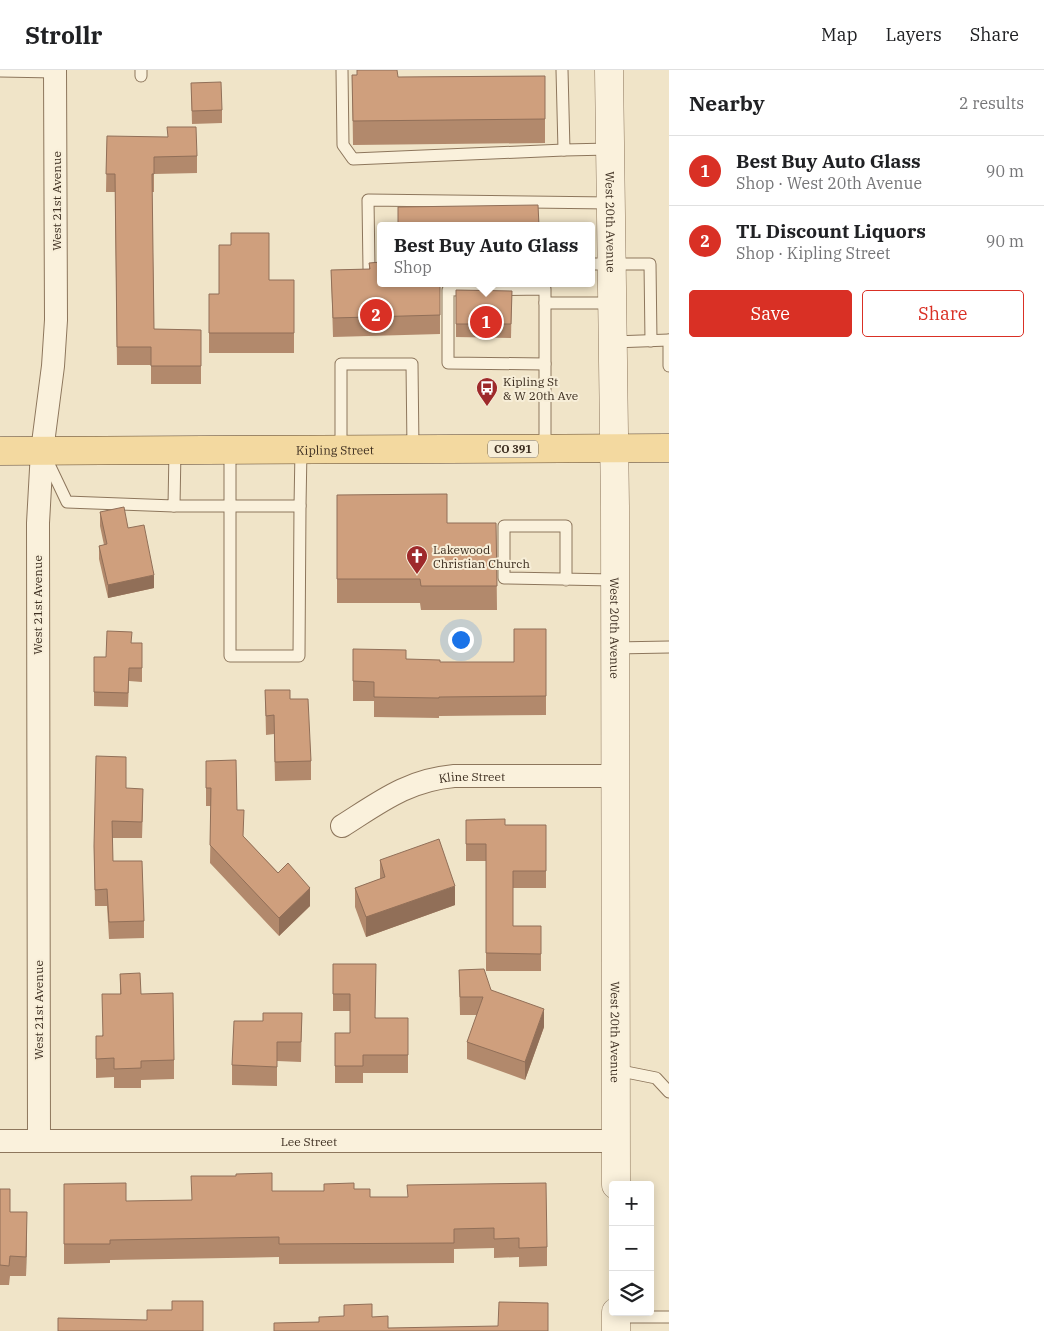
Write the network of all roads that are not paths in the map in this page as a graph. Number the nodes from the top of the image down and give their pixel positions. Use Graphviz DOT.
graph roads {
  1 [pos="0,70"];
  2 [pos="342,70"];
  3 [pos="562,70"];
  4 [pos="609,70"];
  5 [pos="55,71"];
  6 [pos="610,149"];
  7 [pos="564,150"];
  8 [pos="611,203"];
  9 [pos="601,264"];
  10 [pos="377,269"];
  11 [pos="545,303"];
  12 [pos="612,303"];
  13 [pos="669,340"];
  14 [pos="651,341"];
  15 [pos="613,342"];
  16 [pos="545,364"];
  17 [pos="669,366"];
  18 [pos="669,448"];
  19 [pos="413,449"];
  20 [pos="545,449"];
  21 [pos="614,449"];
  22 [pos="175,450"];
  23 [pos="230,450"];
  24 [pos="300,450"];
  25 [pos="341,450"];
  26 [pos="0,451"];
  27 [pos="42,451"];
  28 [pos="174,506"];
  29 [pos="230,506"];
  30 [pos="300,506"];
  31 [pos="566,580"];
  32 [pos="614,580"];
  33 [pos="669,646"];
  34 [pos="615,648"];
  35 [pos="616,776"];
  36 [pos="342,826"];
  37 [pos="616,1070"];
  38 [pos="669,1092"];
  39 [pos="39,1140"];
  40 [pos="0,1141"];
  41 [pos="616,1141"];
  42 [pos="616,1181"];
  43 [pos="669,1317"];
  44 [pos="616,1320"];
  1 -- 5 [label="lane"];
  2 -- 7 [label="lane"];
  3 -- 7 [label="lane"];
  4 -- 6 [label="street, West 20th Avenue"];
  5 -- 27 [label="street, West 21st Avenue"];
  6 -- 7 [label="lane"];
  6 -- 8 [label="street, West 20th Avenue"];
  8 -- 9 [label="street, West 20th Avenue"];
  8 -- 10 [label="lane"];
  9 -- 12 [label="street, West 20th Avenue"];
  9 -- 14 [label="lane"];
  11 -- 12 [label="lane"];
  11 -- 16 [label="lane"];
  11 -- 16 [label="lane"];
  12 -- 15 [label="street, West 20th Avenue"];
  13 -- 14 [label="lane"];
  13 -- 17 [label="lane"];
  14 -- 15 [label="lane"];
  15 -- 21 [label="street, West 20th Avenue"];
  16 -- 20 [label="lane"];
  18 -- 21 [label="main road, Kipling Street / CO 391"];
  19 -- 20 [label="main road, Kipling Street / CO 391"];
  19 -- 25 [label="main road, Kipling Street / CO 391"];
  19 -- 25 [label="lane"];
  20 -- 21 [label="main road, Kipling Street / CO 391"];
  21 -- 32 [label="street, West 20th Avenue"];
  22 -- 23 [label="main road, Kipling Street / CO 391"];
  22 -- 27 [label="main road, Kipling Street / CO 391"];
  22 -- 28 [label="lane"];
  23 -- 24 [label="main road, Kipling Street / CO 391"];
  23 -- 29 [label="lane"];
  24 -- 25 [label="main road, Kipling Street / CO 391"];
  24 -- 30 [label="lane"];
  26 -- 27 [label="main road, Kipling Street / CO 391"];
  27 -- 28 [label="lane"];
  27 -- 39 [label="street, West 21st Avenue"];
  28 -- 29 [label="lane"];
  29 -- 30 [label="lane"];
  29 -- 30 [label="lane"];
  31 -- 31 [label="lane"];
  31 -- 32 [label="lane"];
  32 -- 34 [label="street, West 20th Avenue"];
  33 -- 34 [label="lane"];
  34 -- 35 [label="street, West 20th Avenue"];
  35 -- 36 [label="street, Kline Street"];
  35 -- 37 [label="street, West 20th Avenue"];
  37 -- 38 [label="lane"];
  37 -- 41 [label="street, West 20th Avenue"];
  39 -- 40 [label="street, Lee Street"];
  39 -- 41 [label="street, Lee Street"];
  41 -- 42 [label="street, West 20th Avenue"];
  43 -- 44 [label="lane"];
}
